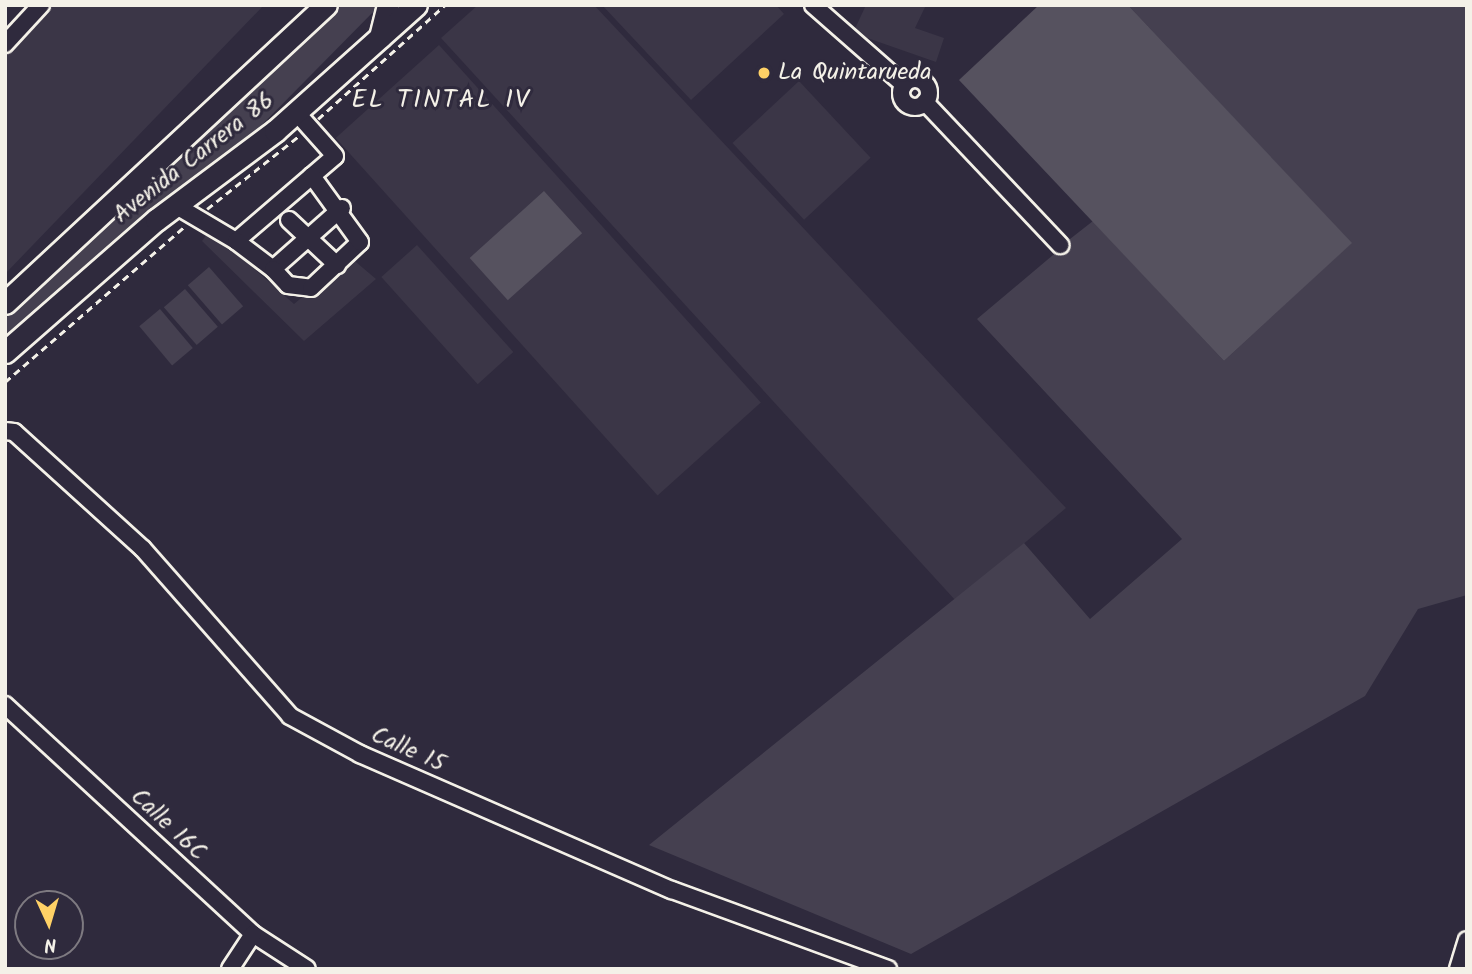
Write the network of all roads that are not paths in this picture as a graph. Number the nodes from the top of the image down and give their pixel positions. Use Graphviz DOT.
graph roads {
  1 [pos="41,5"];
  2 [pos="326,5"];
  3 [pos="388,5"];
  4 [pos="416,5"];
  5 [pos="813,5"];
  6 [pos="380,37"];
  7 [pos="5,44"];
  8 [pos="303,119"];
  9 [pos="312,176"];
  10 [pos="175,205"];
  11 [pos="342,208"];
  12 [pos="289,220"];
  13 [pos="310,237"];
  14 [pos="236,241"];
  15 [pos="1060,245"];
  16 [pos="337,265"];
  17 [pos="273,269"];
  18 [pos="7,299"];
  19 [pos="5,352"];
  20 [pos="5,431"];
  21 [pos="5,705"];
  22 [pos="253,934"];
  23 [pos="1467,940"];
  24 [pos="230,969"];
  25 [pos="307,969"];
  26 [pos="888,969"];
  27 [pos="1458,969"];
  1 -- 7 [label="street"];
  2 -- 18 [label="main road, Avenida Carrera 86"];
  3 -- 6 [label="main road"];
  4 -- 6 [label="main road, Avenida Carrera 86"];
  5 -- 15 [label="street"];
  6 -- 8 [label="main road, Avenida Carrera 86"];
  8 -- 9 [label="street"];
  8 -- 10 [label="main road, Avenida Carrera 86"];
  9 -- 11 [label="street"];
  9 -- 14 [label="street"];
  10 -- 14 [label="street"];
  10 -- 19 [label="main road, Avenida Carrera 86"];
  11 -- 13 [label="street"];
  11 -- 16 [label="street"];
  12 -- 13 [label="street"];
  13 -- 16 [label="street"];
  13 -- 17 [label="street"];
  14 -- 17 [label="street"];
  16 -- 17 [label="street"];
  20 -- 26 [label="street, Calle 15"];
  21 -- 22 [label="street, Calle 16C"];
  22 -- 24 [label="street"];
  22 -- 25 [label="street, Calle 16C"];
  23 -- 27 [label="street"];
}
